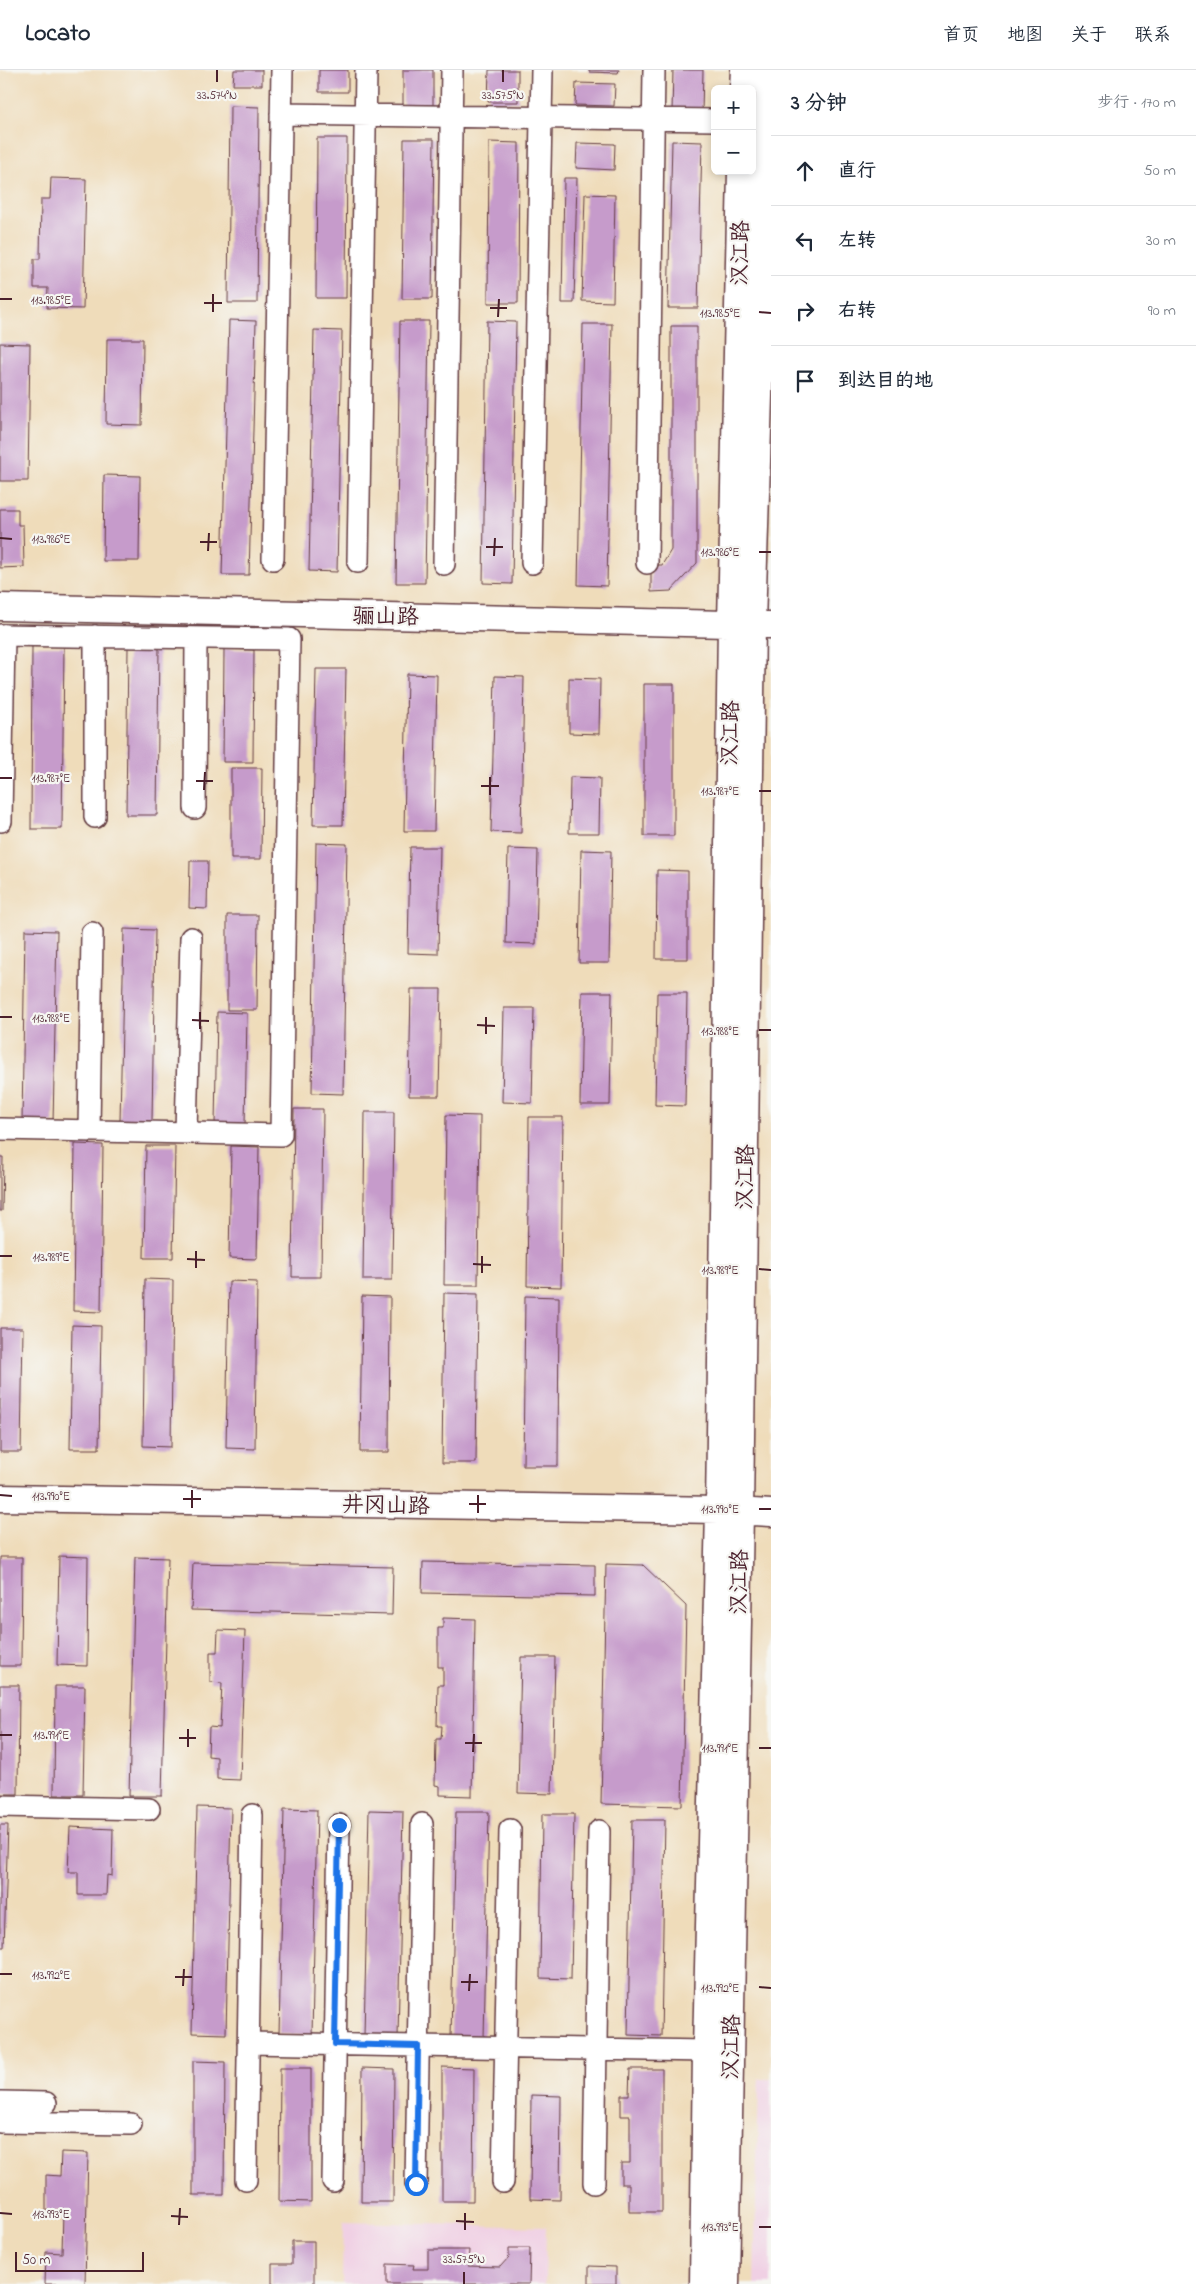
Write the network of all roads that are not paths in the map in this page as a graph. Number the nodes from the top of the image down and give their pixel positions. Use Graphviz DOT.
graph roads {
  1 [pos="282,70"];
  2 [pos="366,70"];
  3 [pos="452,70"];
  4 [pos="542,70"];
  5 [pos="654,70"];
  6 [pos="744,70"];
  7 [pos="769,70"];
  8 [pos="743,85"];
  9 [pos="281,114"];
  10 [pos="366,115"];
  11 [pos="451,116"];
  12 [pos="542,118"];
  13 [pos="653,120"];
  14 [pos="711,120"];
  15 [pos="760,122"];
  16 [pos="741,175"];
  17 [pos="273,559"];
  18 [pos="358,562"];
  19 [pos="646,562"];
  20 [pos="532,563"];
  21 [pos="444,564"];
  22 [pos="0,607"];
  23 [pos="751,624"];
  24 [pos="2,635"];
  25 [pos="96,636"];
  26 [pos="196,638"];
  27 [pos="195,808"];
  28 [pos="95,817"];
  29 [pos="0,821"];
  30 [pos="92,933"];
  31 [pos="191,938"];
  32 [pos="0,1129"];
  33 [pos="89,1131"];
  34 [pos="186,1132"];
  35 [pos="0,1498"];
  36 [pos="729,1511"];
  37 [pos="771,1513"];
  38 [pos="0,1806"];
  39 [pos="149,1809"];
  40 [pos="252,1815"];
  41 [pos="422,1824"];
  42 [pos="339,1825"];
  43 [pos="510,1830"];
  44 [pos="599,1831"];
  45 [pos="248,2043"];
  46 [pos="335,2044"];
  47 [pos="418,2046"];
  48 [pos="506,2047"];
  49 [pos="596,2048"];
  50 [pos="706,2050"];
  51 [pos="0,2102"];
  52 [pos="46,2103"];
  53 [pos="0,2122"];
  54 [pos="131,2124"];
  55 [pos="246,2180"];
  56 [pos="333,2181"];
  57 [pos="503,2182"];
  58 [pos="594,2183"];
  59 [pos="416,2184"];
  60 [pos="703,2284"];
  61 [pos="726,2284"];
  1 -- 9 [label="street"];
  2 -- 10 [label="street"];
  3 -- 11 [label="street"];
  4 -- 12 [label="street"];
  5 -- 13 [label="street"];
  6 -- 8 [label="street"];
  7 -- 15 [label="street, 汉江路"];
  9 -- 10 [label="street"];
  9 -- 17 [label="street"];
  10 -- 11 [label="street"];
  10 -- 18 [label="street"];
  11 -- 12 [label="street"];
  11 -- 21 [label="street"];
  12 -- 13 [label="street"];
  12 -- 20 [label="street"];
  13 -- 14 [label="street"];
  13 -- 19 [label="street"];
  15 -- 23 [label="street, 汉江路"];
  16 -- 23 [label="street, 汉江路"];
  22 -- 23 [label="street, 骊山路"];
  23 -- 36 [label="street, 汉江路"];
  24 -- 25 [label="street"];
  24 -- 29 [label="street"];
  25 -- 26 [label="street"];
  25 -- 28 [label="street"];
  26 -- 27 [label="street"];
  26 -- 34 [label="street"];
  30 -- 33 [label="street"];
  31 -- 34 [label="street"];
  32 -- 33 [label="street"];
  33 -- 34 [label="street"];
  35 -- 36 [label="street, 井冈山路"];
  36 -- 37 [label="street, 井冈山路"];
  36 -- 50 [label="street, 汉江路"];
  36 -- 61 [label="street, 汉江路"];
  38 -- 39 [label="street"];
  40 -- 45 [label="street"];
  41 -- 47 [label="street"];
  42 -- 46 [label="street"];
  43 -- 48 [label="street"];
  44 -- 49 [label="street"];
  45 -- 46 [label="street"];
  45 -- 55 [label="street"];
  46 -- 47 [label="street"];
  46 -- 56 [label="street"];
  47 -- 48 [label="street"];
  47 -- 59 [label="street"];
  48 -- 49 [label="street"];
  48 -- 57 [label="street"];
  49 -- 50 [label="street"];
  49 -- 58 [label="street"];
  50 -- 60 [label="street, 汉江路"];
  51 -- 52 [label="street"];
  53 -- 54 [label="street"];
}
